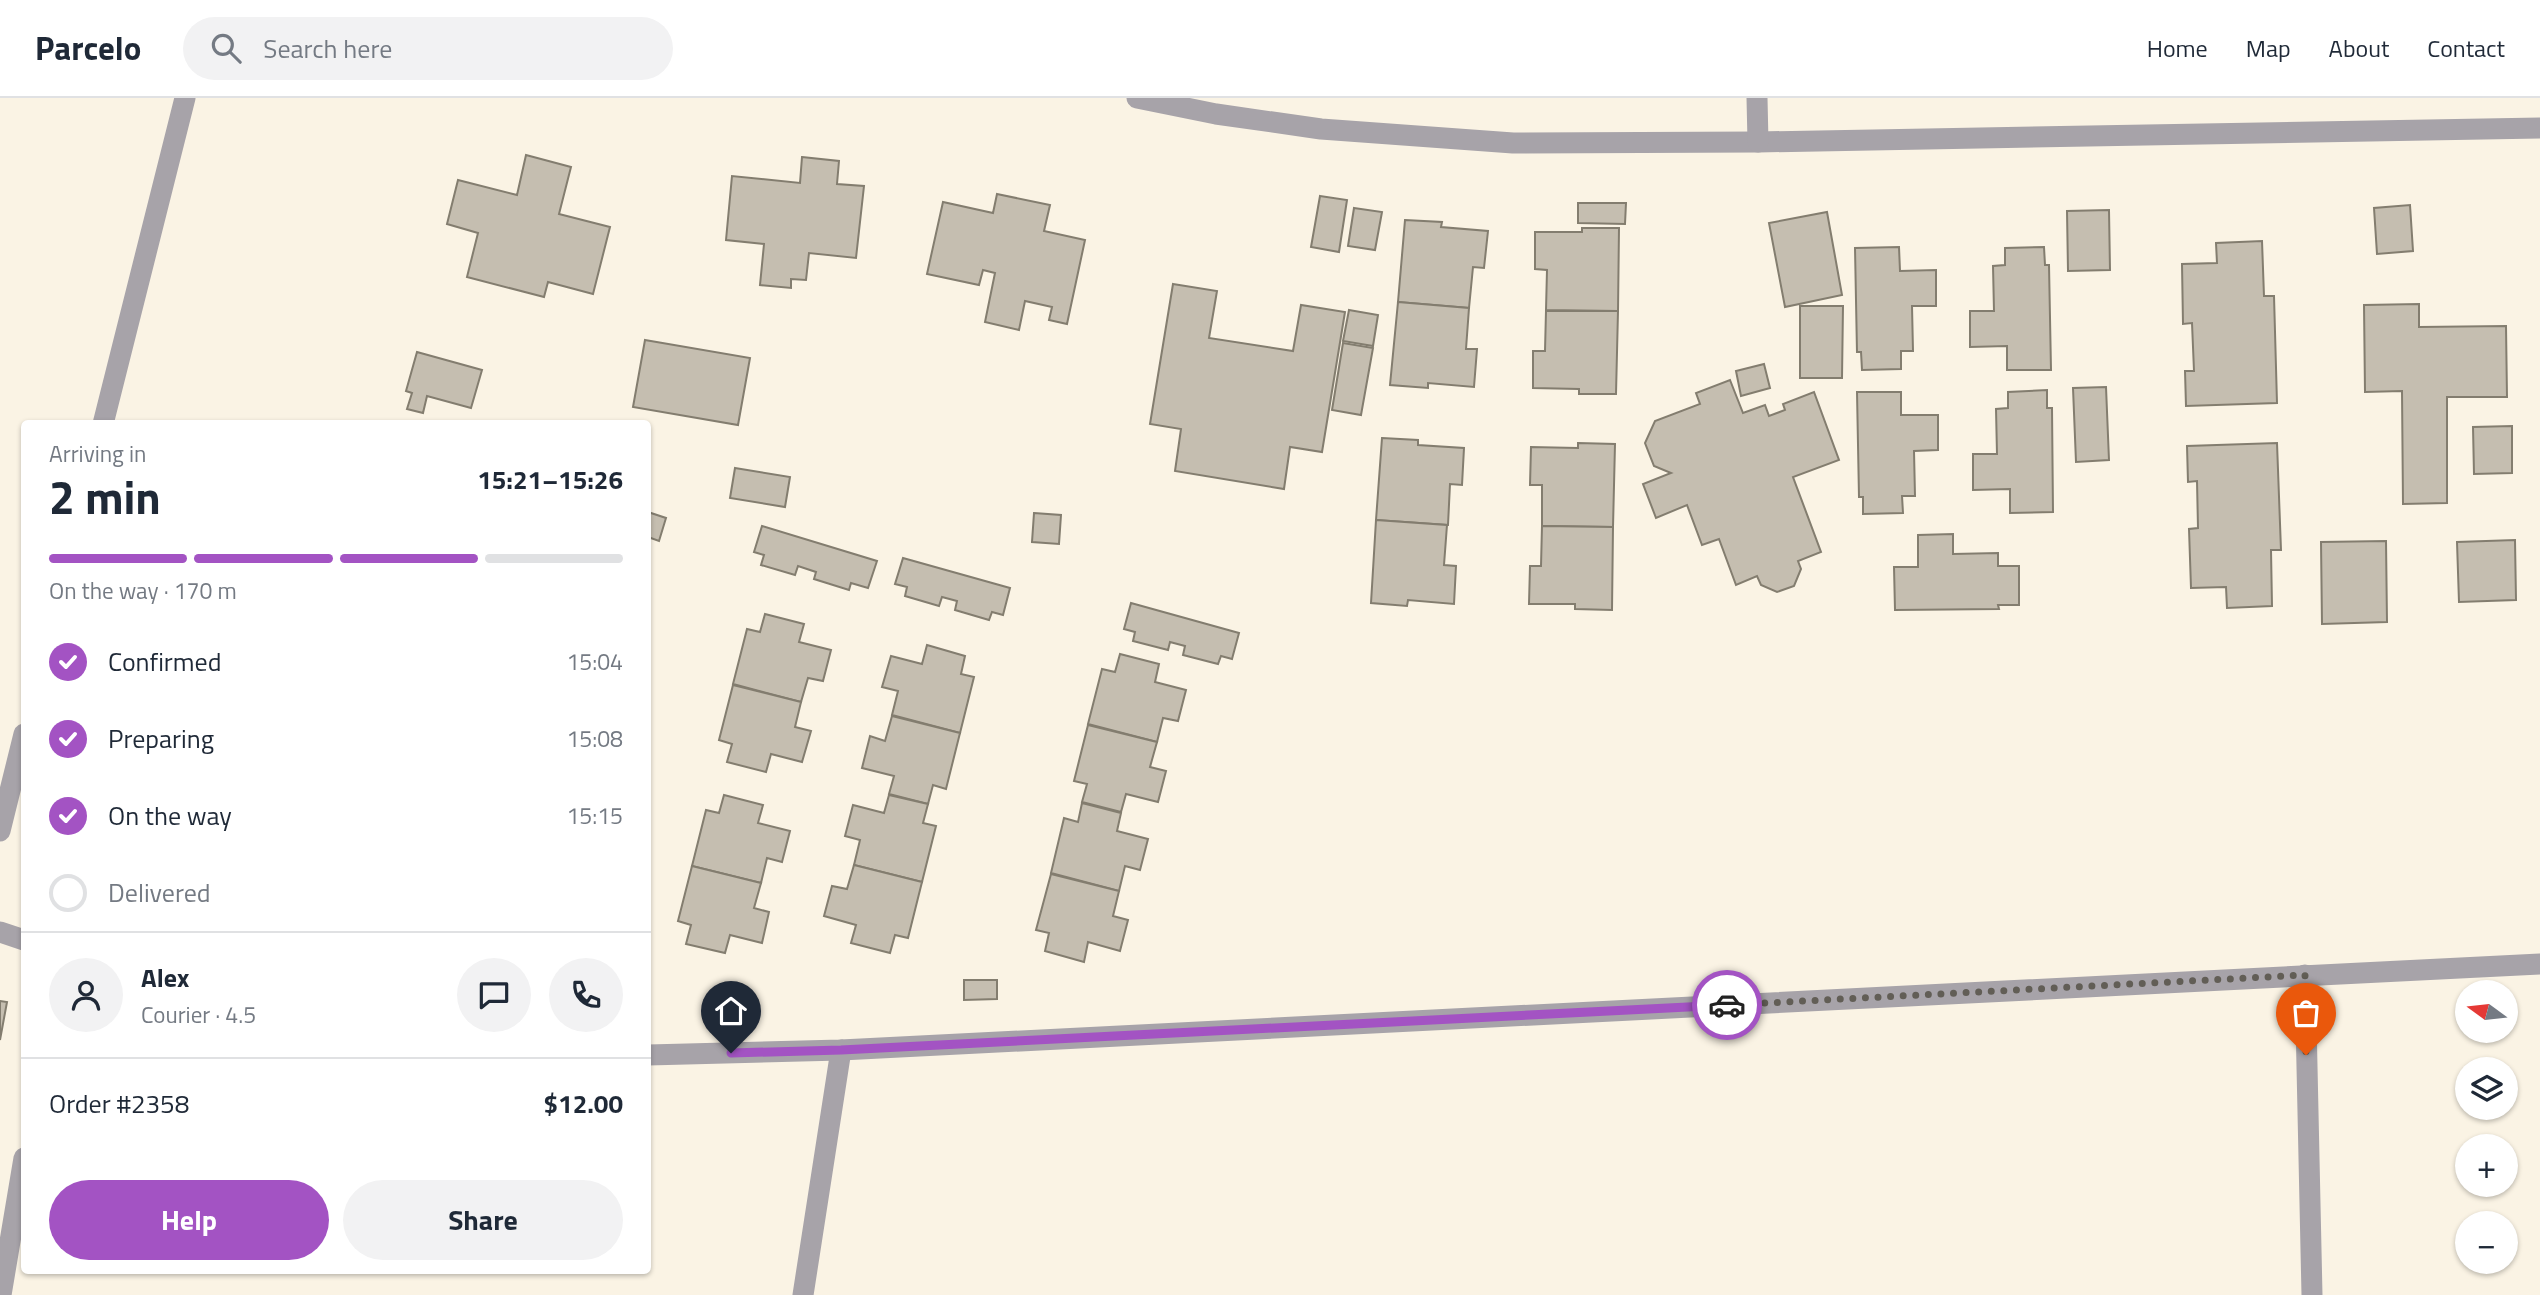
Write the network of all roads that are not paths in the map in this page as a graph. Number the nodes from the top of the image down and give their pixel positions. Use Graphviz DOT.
graph roads {
  1 [pos="185,98"];
  2 [pos="1137,98"];
  3 [pos="1757,98"];
  4 [pos="2540,128"];
  5 [pos="1758,142"];
  6 [pos="104,420"];
  7 [pos="21,746"];
  8 [pos="0,831"];
  9 [pos="0,932"];
  10 [pos="21,939"];
  11 [pos="2540,964"];
  12 [pos="2305,975"];
  13 [pos="841,1050"];
  14 [pos="651,1055"];
  15 [pos="21,1176"];
  16 [pos="1,1295"];
  17 [pos="803,1295"];
  18 [pos="2312,1295"];
  1 -- 6 [label="street"];
  2 -- 5 [label="street"];
  3 -- 5 [label="street"];
  4 -- 5 [label="street"];
  7 -- 8 [label="street"];
  9 -- 10 [label="street"];
  11 -- 12 [label="street"];
  12 -- 13 [label="street"];
  12 -- 18 [label="street"];
  13 -- 14 [label="street"];
  13 -- 17 [label="street"];
  15 -- 16 [label="street"];
}
